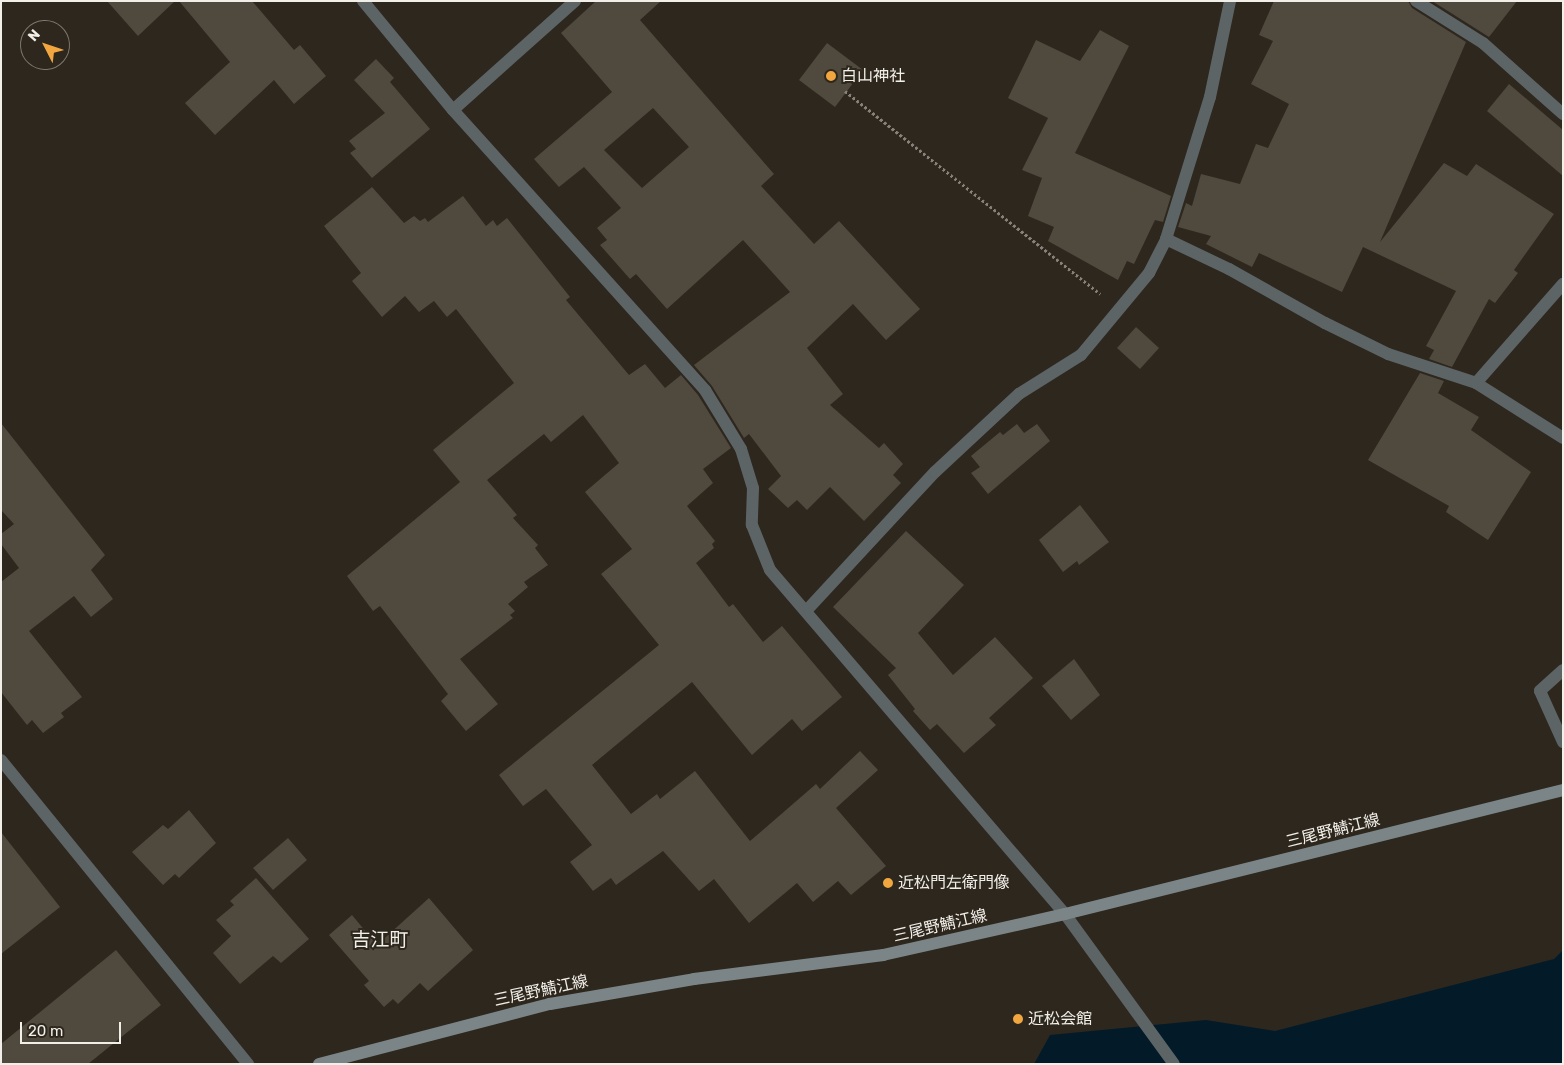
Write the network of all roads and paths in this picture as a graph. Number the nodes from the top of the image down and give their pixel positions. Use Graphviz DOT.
graph roads {
  1 [pos="363,1"];
  2 [pos="575,1"];
  3 [pos="1230,1"];
  4 [pos="1416,1"];
  5 [pos="845,91"];
  6 [pos="453,110"];
  7 [pos="1563,114"];
  8 [pos="1166,239"];
  9 [pos="1563,284"];
  10 [pos="1119,309"];
  11 [pos="1476,383"];
  12 [pos="1563,438"];
  13 [pos="807,610"];
  14 [pos="1563,670"];
  15 [pos="1563,742"];
  16 [pos="1,760"];
  17 [pos="1563,790"];
  18 [pos="1065,914"];
  19 [pos="248,1064"];
  20 [pos="319,1064"];
  21 [pos="1174,1064"];
  1 -- 6 [label="street"];
  2 -- 6 [label="street"];
  3 -- 8 [label="street"];
  4 -- 7 [label="street"];
  5 -- 10 [label="path"];
  6 -- 13 [label="street"];
  8 -- 10 [label="street"];
  8 -- 11 [label="street"];
  9 -- 11 [label="street"];
  10 -- 13 [label="street"];
  11 -- 12 [label="street"];
  13 -- 18 [label="street"];
  14 -- 15 [label="street"];
  16 -- 19 [label="street"];
  17 -- 18 [label="main road, 三尾野鯖江線"];
  18 -- 20 [label="main road, 三尾野鯖江線"];
  18 -- 21 [label="street"];
}
